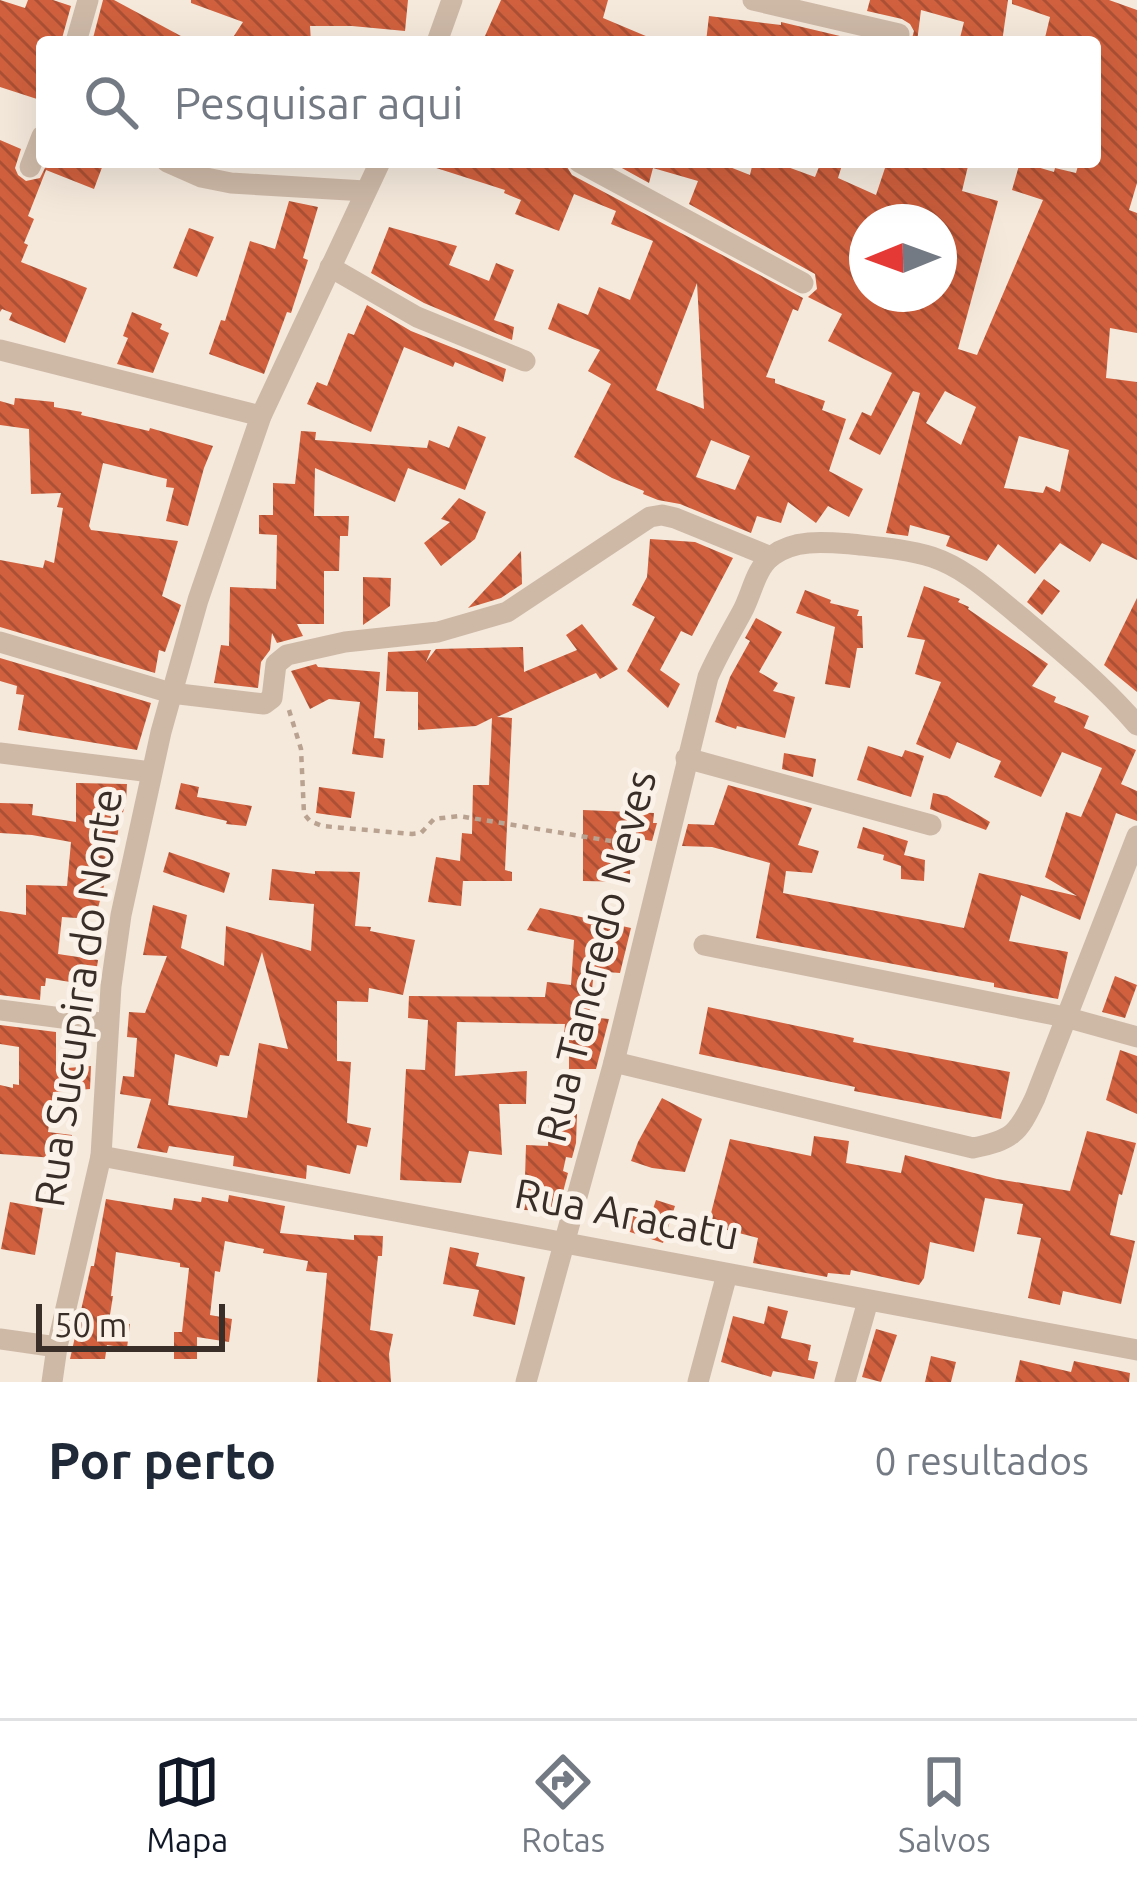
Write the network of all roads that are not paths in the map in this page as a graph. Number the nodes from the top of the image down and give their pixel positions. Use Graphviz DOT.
graph roads {
  1 [pos="88,0"];
  2 [pos="452,0"];
  3 [pos="753,0"];
  4 [pos="899,34"];
  5 [pos="78,36"];
  6 [pos="438,36"];
  7 [pos="36,152"];
  8 [pos="30,167"];
  9 [pos="181,168"];
  10 [pos="377,168"];
  11 [pos="590,168"];
  12 [pos="365,191"];
  13 [pos="330,267"];
  14 [pos="803,283"];
  15 [pos="0,350"];
  16 [pos="525,361"];
  17 [pos="261,416"];
  18 [pos="773,556"];
  19 [pos="0,642"];
  20 [pos="171,693"];
  21 [pos="1137,724"];
  22 [pos="0,753"];
  23 [pos="686,758"];
  24 [pos="151,772"];
  25 [pos="931,824"];
  26 [pos="1137,836"];
  27 [pos="704,945"];
  28 [pos="0,1010"];
  29 [pos="1065,1017"];
  30 [pos="108,1024"];
  31 [pos="1137,1037"];
  32 [pos="614,1063"];
  33 [pos="101,1156"];
  34 [pos="563,1241"];
  35 [pos="727,1274"];
  36 [pos="868,1301"];
  37 [pos="0,1339"];
  38 [pos="57,1347"];
  39 [pos="1137,1350"];
  40 [pos="52,1382"];
  41 [pos="526,1382"];
  42 [pos="698,1382"];
  43 [pos="845,1382"];
  1 -- 5 [label="street"];
  2 -- 6 [label="street"];
  3 -- 4 [label="street"];
  7 -- 8 [label="street"];
  9 -- 12 [label="street"];
  10 -- 12 [label="street, Rua Sucupira do Norte"];
  11 -- 14 [label="street"];
  12 -- 13 [label="street, Rua Sucupira do Norte"];
  13 -- 16 [label="street"];
  13 -- 17 [label="street, Rua Sucupira do Norte"];
  15 -- 17 [label="street"];
  17 -- 20 [label="street, Rua Sucupira do Norte"];
  18 -- 20 [label="street"];
  18 -- 21 [label="street"];
  18 -- 23 [label="street, Rua Tancredo Neves"];
  19 -- 20 [label="street"];
  20 -- 24 [label="street, Rua Sucupira do Norte"];
  22 -- 24 [label="street"];
  23 -- 25 [label="street, Rua Tancredo Neves"];
  23 -- 32 [label="street, Rua Tancredo Neves"];
  24 -- 30 [label="street, Rua Sucupira do Norte"];
  26 -- 29 [label="street"];
  27 -- 29 [label="street"];
  28 -- 30 [label="street"];
  29 -- 31 [label="street"];
  29 -- 32 [label="street"];
  30 -- 33 [label="street, Rua Sucupira do Norte"];
  32 -- 34 [label="street, Rua Tancredo Neves"];
  33 -- 34 [label="street, Rua Aracatu"];
  33 -- 38 [label="street, Rua Sucupira do Norte"];
  34 -- 35 [label="street, Rua Aracatu"];
  34 -- 41 [label="street, Rua Tancredo Neves"];
  35 -- 36 [label="street, Rua Aracatu"];
  35 -- 42 [label="street"];
  36 -- 39 [label="street, Rua Aracatu"];
  36 -- 43 [label="street"];
  37 -- 38 [label="street"];
  38 -- 40 [label="street, Rua Sucupira do Norte"];
}
